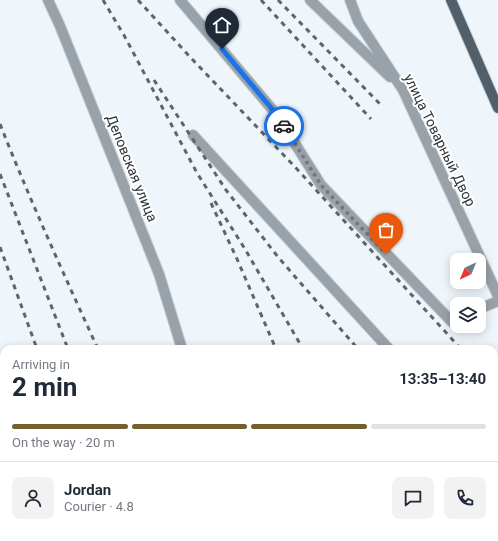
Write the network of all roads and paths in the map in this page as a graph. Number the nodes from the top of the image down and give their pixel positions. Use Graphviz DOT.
graph roads {
  1 [pos="48,0"];
  2 [pos="180,0"];
  3 [pos="310,0"];
  4 [pos="350,0"];
  5 [pos="451,0"];
  6 [pos="403,90"];
  7 [pos="498,108"];
  8 [pos="193,135"];
  9 [pos="498,296"];
  10 [pos="498,301"];
  11 [pos="486,307"];
  12 [pos="450,320"];
  13 [pos="181,345"];
  14 [pos="385,345"];
  1 -- 13 [label="lane, Деповская улица"];
  2 -- 12 [label="lane"];
  3 -- 6 [label="lane"];
  4 -- 6 [label="lane, улица Товарный Двор"];
  5 -- 7 [label="main road"];
  6 -- 9 [label="lane, улица Товарный Двор"];
  8 -- 14 [label="lane"];
  10 -- 11 [label="lane"];
}
